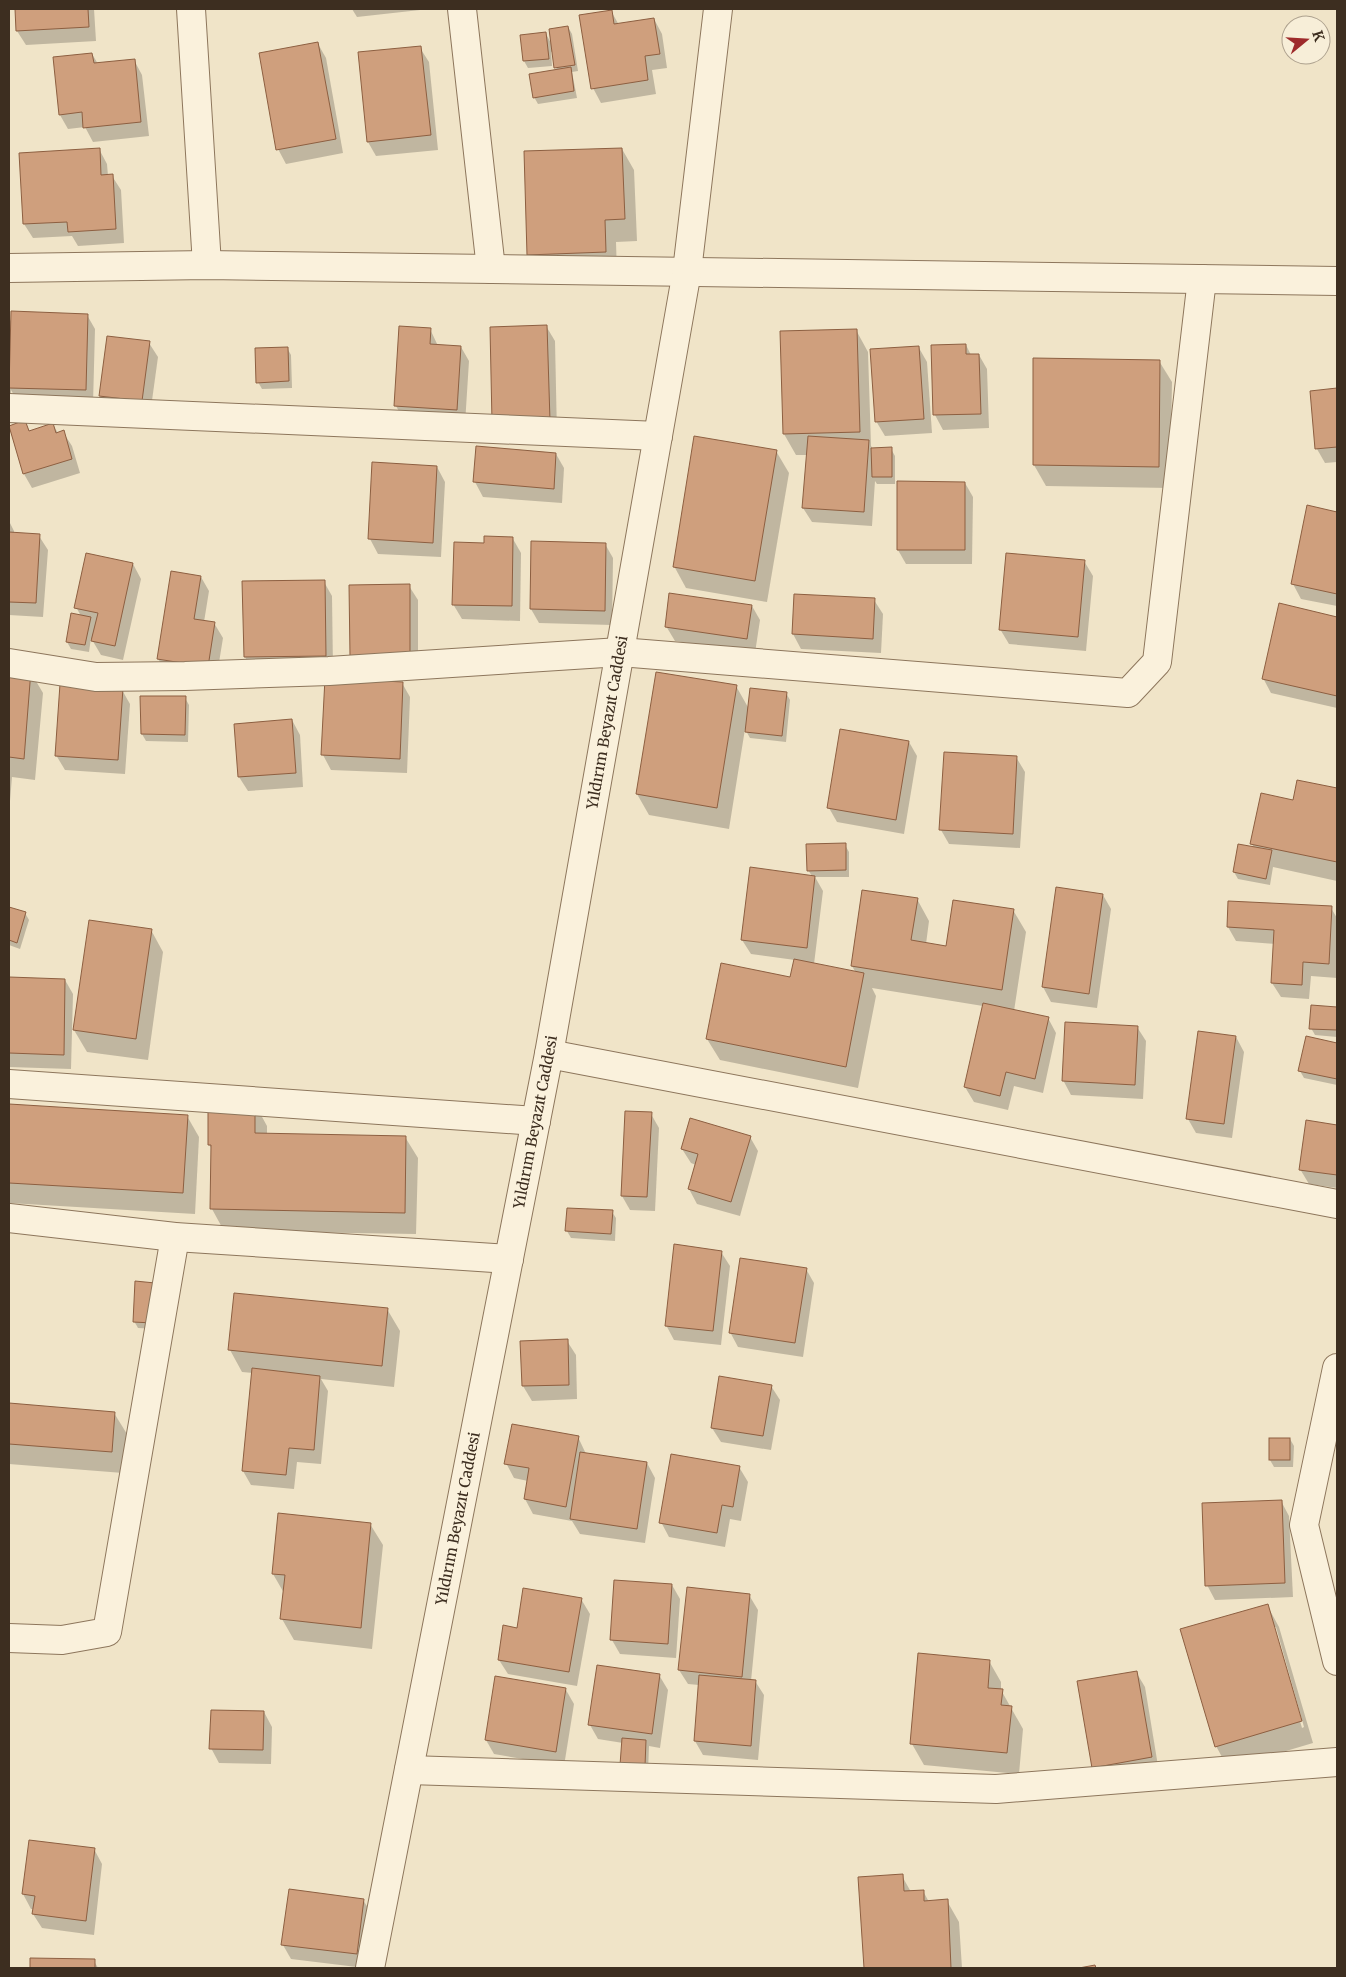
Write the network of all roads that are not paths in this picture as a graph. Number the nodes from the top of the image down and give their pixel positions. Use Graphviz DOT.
graph roads {
  1 [pos="191,9"];
  2 [pos="462,9"];
  3 [pos="718,9"];
  4 [pos="207,265"];
  5 [pos="9,268"];
  6 [pos="490,269"];
  7 [pos="687,271"];
  8 [pos="1202,279"];
  9 [pos="1337,281"];
  10 [pos="9,408"];
  11 [pos="658,436"];
  12 [pos="620,652"];
  13 [pos="9,663"];
  14 [pos="550,1054"];
  15 [pos="9,1084"];
  16 [pos="536,1121"];
  17 [pos="1337,1204"];
  18 [pos="9,1218"];
  19 [pos="175,1237"];
  20 [pos="509,1259"];
  21 [pos="1337,1368"];
  22 [pos="9,1638"];
  23 [pos="1337,1661"];
  24 [pos="1337,1762"];
  25 [pos="409,1770"];
  26 [pos="370,1968"];
  1 -- 4 [label="street"];
  2 -- 6 [label="street"];
  3 -- 7 [label="street, Yıldırım Beyazıt Caddesi"];
  4 -- 5 [label="street"];
  4 -- 6 [label="street"];
  6 -- 7 [label="street"];
  7 -- 8 [label="street"];
  7 -- 11 [label="street, Yıldırım Beyazıt Caddesi"];
  8 -- 9 [label="street"];
  8 -- 12 [label="street"];
  10 -- 11 [label="street"];
  11 -- 12 [label="street, Yıldırım Beyazıt Caddesi"];
  12 -- 13 [label="street"];
  12 -- 14 [label="street, Yıldırım Beyazıt Caddesi"];
  14 -- 16 [label="street, Yıldırım Beyazıt Caddesi"];
  14 -- 17 [label="street"];
  15 -- 16 [label="street"];
  16 -- 20 [label="street, Yıldırım Beyazıt Caddesi"];
  18 -- 19 [label="street"];
  19 -- 20 [label="street"];
  19 -- 22 [label="street"];
  20 -- 25 [label="street, Yıldırım Beyazıt Caddesi"];
  21 -- 23 [label="street"];
  24 -- 25 [label="street"];
  25 -- 26 [label="street, Yıldırım Beyazıt Caddesi"];
}
